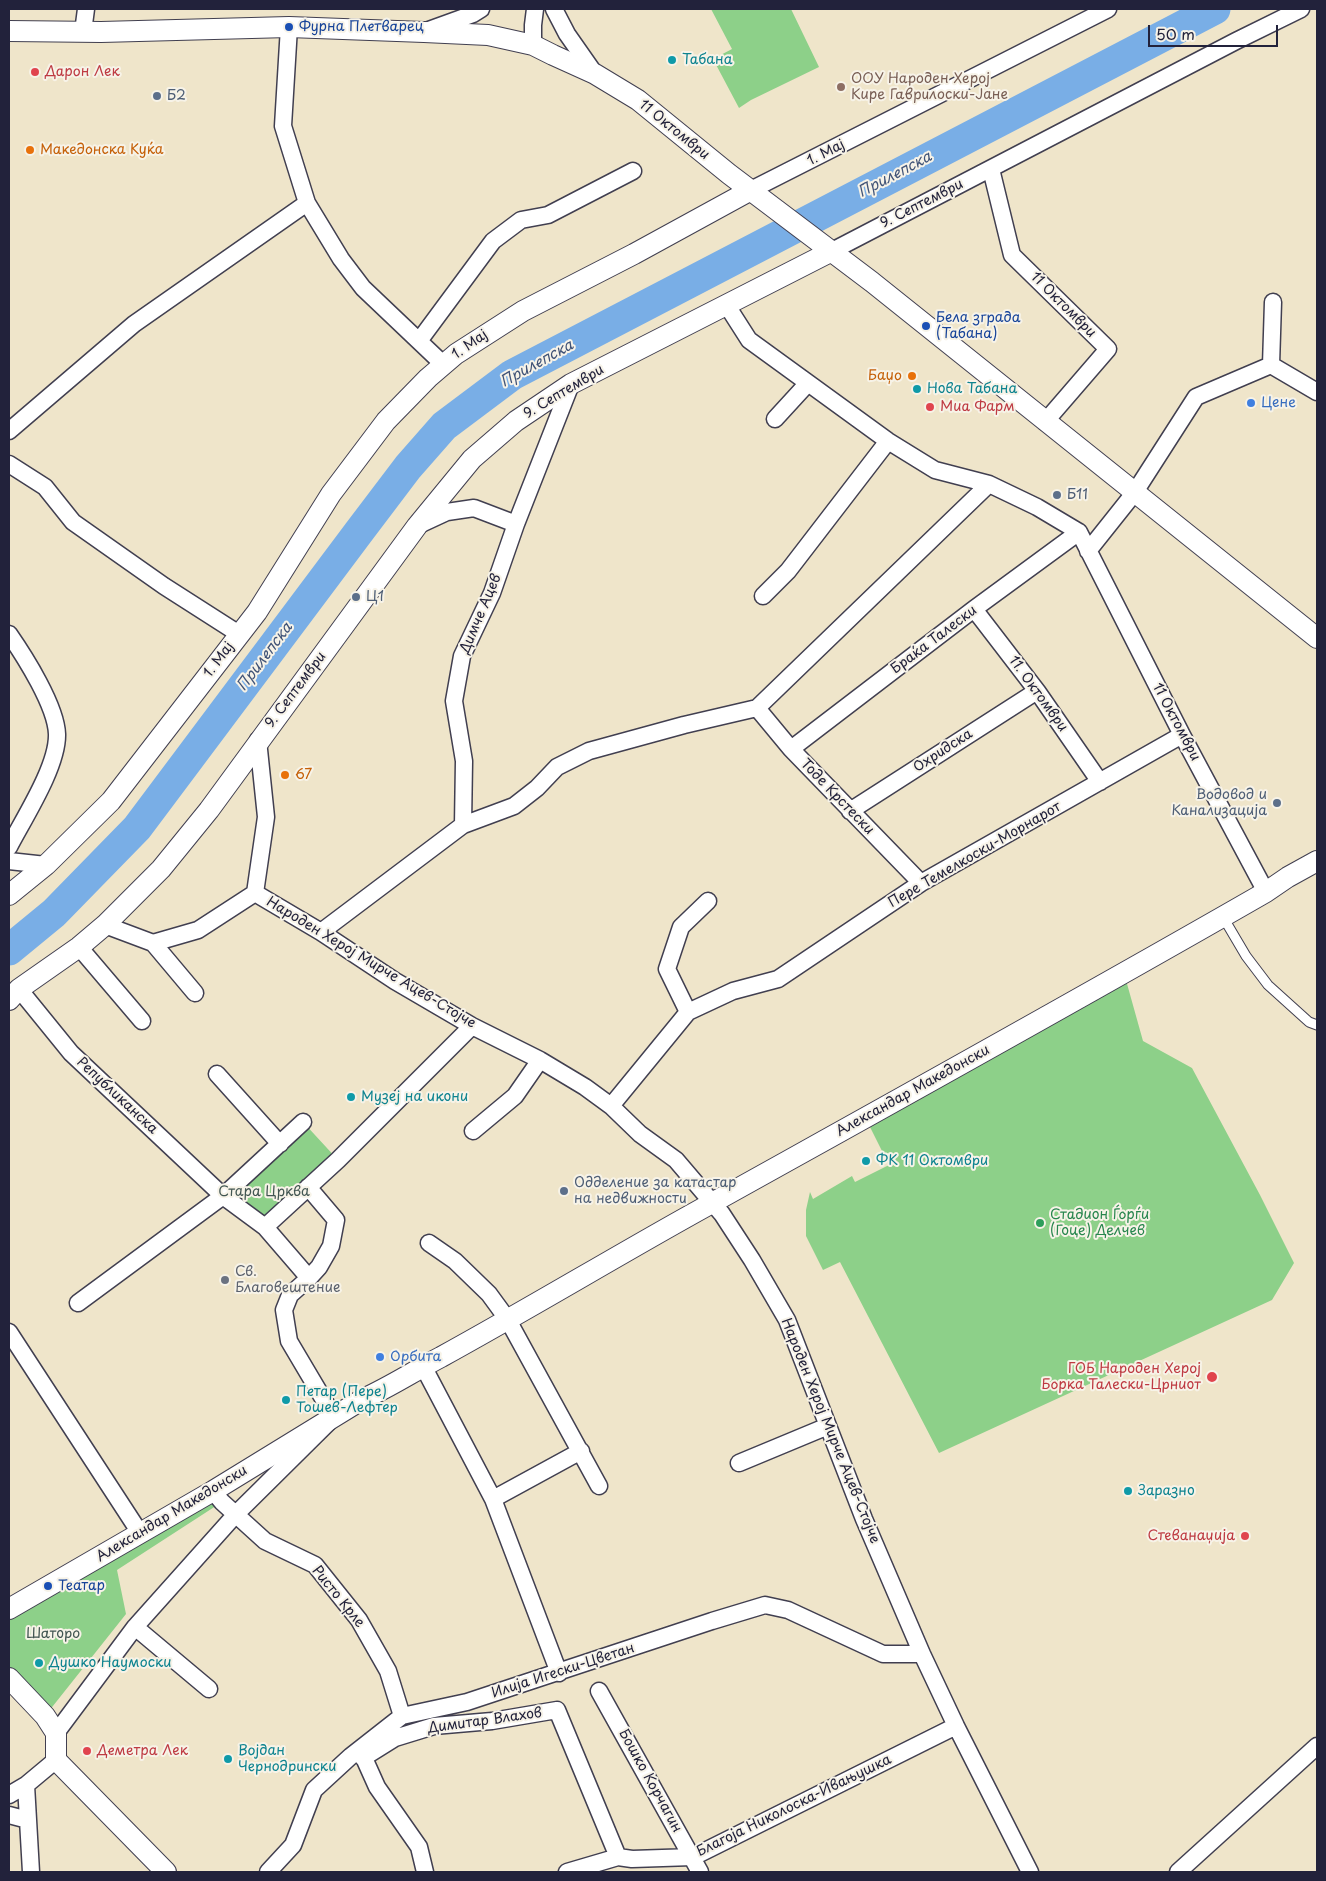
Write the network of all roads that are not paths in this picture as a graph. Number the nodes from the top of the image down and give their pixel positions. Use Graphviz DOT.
graph roads {
  1 [pos="86,9"];
  2 [pos="481,9"];
  3 [pos="535,9"];
  4 [pos="554,9"];
  5 [pos="1108,9"];
  6 [pos="1301,9"];
  7 [pos="289,28"];
  8 [pos="9,31"];
  9 [pos="83,32"];
  10 [pos="424,32"];
  11 [pos="9,45"];
  12 [pos="532,45"];
  13 [pos="595,74"];
  14 [pos="991,169"];
  15 [pos="633,172"];
  16 [pos="751,190"];
  17 [pos="307,203"];
  18 [pos="832,251"];
  19 [pos="1273,302"];
  20 [pos="726,304"];
  21 [pos="419,341"];
  22 [pos="444,365"];
  23 [pos="1271,366"];
  24 [pos="808,383"];
  25 [pos="571,384"];
  26 [pos="1317,392"];
  27 [pos="775,419"];
  28 [pos="1045,422"];
  29 [pos="9,431"];
  30 [pos="888,441"];
  31 [pos="9,464"];
  32 [pos="990,484"];
  33 [pos="1135,492"];
  34 [pos="516,524"];
  35 [pos="417,526"];
  36 [pos="1079,532"];
  37 [pos="1088,551"];
  38 [pos="763,596"];
  39 [pos="974,609"];
  40 [pos="9,634"];
  41 [pos="239,634"];
  42 [pos="1317,638"];
  43 [pos="1037,691"];
  44 [pos="756,708"];
  45 [pos="1182,735"];
  46 [pos="258,740"];
  47 [pos="791,749"];
  48 [pos="1100,782"];
  49 [pos="850,811"];
  50 [pos="463,826"];
  51 [pos="9,846"];
  52 [pos="1317,860"];
  53 [pos="9,861"];
  54 [pos="46,865"];
  55 [pos="921,883"];
  56 [pos="255,892"];
  57 [pos="1266,892"];
  58 [pos="9,895"];
  59 [pos="708,901"];
  60 [pos="1223,916"];
  61 [pos="105,925"];
  62 [pos="321,932"];
  63 [pos="153,943"];
  64 [pos="79,948"];
  65 [pos="195,993"];
  66 [pos="14,995"];
  67 [pos="688,1012"];
  68 [pos="142,1021"];
  69 [pos="1317,1025"];
  70 [pos="472,1026"];
  71 [pos="540,1060"];
  72 [pos="217,1074"];
  73 [pos="610,1106"];
  74 [pos="303,1122"];
  75 [pos="473,1131"];
  76 [pos="280,1144"];
  77 [pos="308,1187"];
  78 [pos="223,1196"];
  79 [pos="713,1203"];
  80 [pos="265,1227"];
  81 [pos="429,1243"];
  82 [pos="309,1278"];
  83 [pos="78,1303"];
  84 [pos="508,1320"];
  85 [pos="9,1332"];
  86 [pos="423,1366"];
  87 [pos="334,1417"];
  88 [pos="828,1426"];
  89 [pos="581,1451"];
  90 [pos="739,1463"];
  91 [pos="598,1486"];
  92 [pos="213,1491"];
  93 [pos="493,1499"];
  94 [pos="236,1514"];
  95 [pos="140,1533"];
  96 [pos="9,1609"];
  97 [pos="135,1627"];
  98 [pos="922,1654"];
  99 [pos="559,1673"];
  100 [pos="9,1678"];
  101 [pos="209,1689"];
  102 [pos="599,1691"];
  103 [pos="402,1716"];
  104 [pos="956,1726"];
  105 [pos="56,1733"];
  106 [pos="1317,1746"];
  107 [pos="357,1757"];
  108 [pos="56,1760"];
  109 [pos="26,1785"];
  110 [pos="9,1794"];
  111 [pos="9,1815"];
  112 [pos="28,1820"];
  113 [pos="693,1857"];
  114 [pos="630,1863"];
  115 [pos="31,1872"];
  116 [pos="166,1872"];
  117 [pos="268,1872"];
  118 [pos="425,1872"];
  119 [pos="567,1872"];
  120 [pos="700,1872"];
  121 [pos="1030,1872"];
  122 [pos="1178,1872"];
  1 -- 9 [label="street"];
  2 -- 10 [label="street"];
  3 -- 12 [label="street"];
  4 -- 13 [label="street, 11 Октомври"];
  5 -- 16 [label="street, 1. Мај"];
  6 -- 14 [label="street, 9. Септември"];
  7 -- 9 [label="street, 11 Октомври"];
  7 -- 10 [label="street, 11 Октомври"];
  7 -- 17 [label="street"];
  8 -- 9 [label="street"];
  9 -- 11 [label="street"];
  10 -- 12 [label="street, 11 Октомври"];
  12 -- 13 [label="street, 11 Октомври"];
  13 -- 16 [label="street, 11 Октомври"];
  14 -- 18 [label="street, 9. Септември"];
  14 -- 28 [label="street, 11 Октомври"];
  15 -- 21 [label="street"];
  16 -- 18 [label="street, 11 Октомври"];
  16 -- 22 [label="street, 1. Мај"];
  17 -- 21 [label="street"];
  17 -- 29 [label="street"];
  18 -- 20 [label="street, 9. Септември"];
  18 -- 28 [label="street"];
  19 -- 23 [label="street"];
  20 -- 24 [label="street"];
  20 -- 25 [label="street, 9. Септември"];
  21 -- 22 [label="street"];
  22 -- 41 [label="street, 1. Мај"];
  23 -- 26 [label="street"];
  23 -- 33 [label="street"];
  24 -- 27 [label="street"];
  24 -- 30 [label="street"];
  25 -- 34 [label="street, Димче Ацев"];
  25 -- 35 [label="street, 9. Септември"];
  28 -- 33 [label="street"];
  30 -- 32 [label="street"];
  30 -- 38 [label="street"];
  31 -- 41 [label="street"];
  32 -- 36 [label="street"];
  32 -- 44 [label="street"];
  33 -- 37 [label="street"];
  33 -- 42 [label="street"];
  34 -- 35 [label="street"];
  34 -- 50 [label="street, Димче Ацев"];
  35 -- 46 [label="street, 9. Септември"];
  36 -- 37 [label="street, 11 Октомври"];
  36 -- 39 [label="street, Браќа Талески"];
  37 -- 45 [label="street, 11 Октомври"];
  39 -- 43 [label="street, 11. Октомври"];
  39 -- 47 [label="street, Браќа Талески"];
  40 -- 51 [label="street"];
  41 -- 54 [label="street, 1. Мај"];
  43 -- 48 [label="street, 11. Октомври"];
  43 -- 49 [label="street, Охридска"];
  44 -- 47 [label="street, Тоде Крстески"];
  44 -- 50 [label="street"];
  45 -- 48 [label="street, Пере Темелкоски-Морнарот"];
  45 -- 57 [label="street, 11 Октомври"];
  46 -- 56 [label="street, Народен Херој Мирче Ацев-Стојче"];
  46 -- 61 [label="street, 9. Септември"];
  47 -- 49 [label="street, Тоде Крстески"];
  48 -- 55 [label="street, Пере Темелкоски-Морнарот"];
  49 -- 55 [label="street, Тоде Крстески"];
  50 -- 62 [label="street"];
  52 -- 57 [label="street, Александар Македонски"];
  53 -- 54 [label="street"];
  54 -- 58 [label="street, 1. Мај"];
  55 -- 67 [label="street, Пере Темелкоски-Морнарот"];
  56 -- 62 [label="street, Народен Херој Мирче Ацев-Стојче"];
  56 -- 63 [label="street, Народен Херој Мирче Ацев-Стојче"];
  57 -- 60 [label="street, Александар Македонски"];
  59 -- 67 [label="street"];
  60 -- 69 [label="lane"];
  60 -- 79 [label="street, Александар Македонски"];
  61 -- 63 [label="street"];
  61 -- 64 [label="street, 9. Септември"];
  62 -- 70 [label="street, Народен Херој Мирче Ацев-Стојче"];
  63 -- 65 [label="street"];
  64 -- 66 [label="street, 9. Септември"];
  64 -- 68 [label="street"];
  66 -- 78 [label="street, Републиканска"];
  67 -- 73 [label="street, Пере Темелкоски-Морнарот"];
  70 -- 71 [label="street, Народен Херој Мирче Ацев-Стојче"];
  70 -- 77 [label="street"];
  71 -- 73 [label="street, Народен Херој Мирче Ацев-Стојче"];
  71 -- 75 [label="street"];
  72 -- 76 [label="street"];
  73 -- 79 [label="street, Народен Херој Мирче Ацев-Стојче"];
  74 -- 76 [label="street"];
  76 -- 78 [label="street"];
  77 -- 80 [label="street"];
  77 -- 82 [label="street"];
  78 -- 80 [label="street, Републиканска"];
  78 -- 83 [label="street"];
  79 -- 84 [label="street, Александар Македонски"];
  79 -- 88 [label="street, Народен Херој Мирче Ацев-Стојче"];
  80 -- 82 [label="street, Републиканска"];
  81 -- 84 [label="street"];
  82 -- 87 [label="street"];
  84 -- 86 [label="street, Александар Македонски"];
  84 -- 89 [label="street"];
  85 -- 95 [label="street"];
  86 -- 87 [label="street, Александар Македонски"];
  86 -- 93 [label="street"];
  87 -- 92 [label="street, Александар Македонски"];
  87 -- 94 [label="street, Александар Македонски"];
  88 -- 90 [label="street"];
  88 -- 98 [label="street, Народен Херој Мирче Ацев-Стојче"];
  89 -- 91 [label="street"];
  89 -- 93 [label="street"];
  92 -- 94 [label="street, Ристо Крле"];
  92 -- 95 [label="street, Александар Македонски"];
  93 -- 99 [label="street"];
  94 -- 97 [label="street, Александар Македонски"];
  94 -- 103 [label="street, Ристо Крле"];
  95 -- 96 [label="street, Александар Македонски"];
  97 -- 101 [label="street"];
  97 -- 105 [label="street, Александар Македонски"];
  98 -- 99 [label="street, Илија Игески-Цветан"];
  98 -- 104 [label="street, Народен Херој Мирче Ацев-Стојче"];
  99 -- 103 [label="street, Илија Игески-Цветан"];
  100 -- 105 [label="street"];
  102 -- 113 [label="street, Бошко Корчагин"];
  103 -- 107 [label="street, Илија Игески-Цветан"];
  104 -- 113 [label="street, Благоја Николоска-Ивањушка"];
  104 -- 121 [label="street, Народен Херој Мирче Ацев-Стојче"];
  105 -- 108 [label="street"];
  106 -- 122 [label="street"];
  107 -- 114 [label="street, Димитар Влахов"];
  107 -- 117 [label="street, Илија Игески-Цветан"];
  107 -- 118 [label="street"];
  108 -- 109 [label="street"];
  108 -- 116 [label="street"];
  109 -- 110 [label="street"];
  109 -- 112 [label="street"];
  111 -- 112 [label="street"];
  112 -- 115 [label="street"];
  113 -- 114 [label="street, Благоја Николоска-Ивањушка"];
  113 -- 120 [label="street, Бошко Корчагин"];
  114 -- 119 [label="street, Благоја Николоска-Ивањушка"];
}
